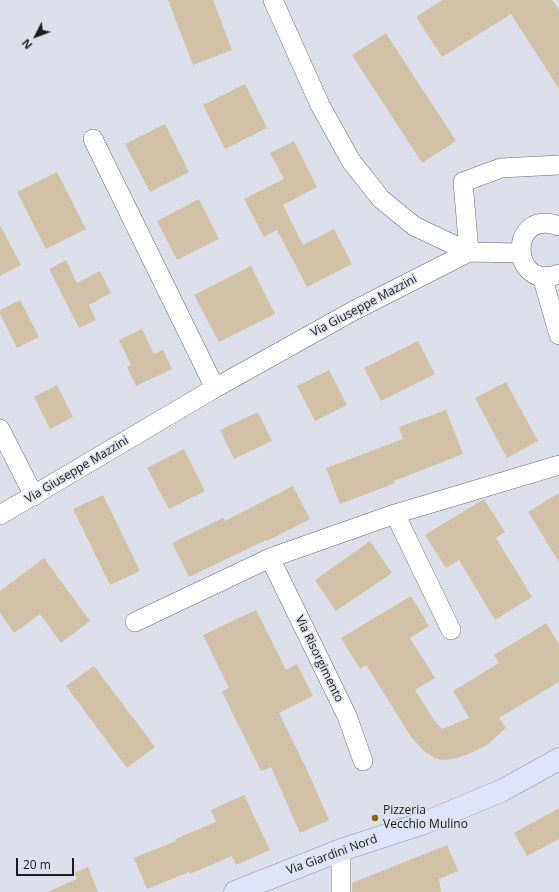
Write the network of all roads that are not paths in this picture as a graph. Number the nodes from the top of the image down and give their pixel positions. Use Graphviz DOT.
graph roads {
  1 [pos="273,0"];
  2 [pos="93,139"];
  3 [pos="559,164"];
  4 [pos="559,226"];
  5 [pos="468,252"];
  6 [pos="520,252"];
  7 [pos="551,275"];
  8 [pos="559,335"];
  9 [pos="215,388"];
  10 [pos="0,429"];
  11 [pos="559,465"];
  12 [pos="34,496"];
  13 [pos="395,514"];
  14 [pos="0,515"];
  15 [pos="270,558"];
  16 [pos="135,622"];
  17 [pos="451,630"];
  18 [pos="559,759"];
  19 [pos="363,761"];
  20 [pos="341,850"];
  21 [pos="235,892"];
  22 [pos="341,892"];
  1 -- 5 [label="street"];
  2 -- 9 [label="street"];
  3 -- 5 [label="street"];
  4 -- 6 [label="street"];
  5 -- 6 [label="street, Via Giuseppe Mazzini"];
  5 -- 9 [label="street, Via Giuseppe Mazzini"];
  6 -- 7 [label="street"];
  7 -- 8 [label="street"];
  9 -- 12 [label="street, Via Giuseppe Mazzini"];
  10 -- 12 [label="street"];
  11 -- 13 [label="street"];
  12 -- 14 [label="street, Via Giuseppe Mazzini"];
  13 -- 15 [label="street"];
  13 -- 17 [label="street"];
  15 -- 16 [label="street"];
  15 -- 19 [label="street, Via Risorgimento"];
  18 -- 20 [label="main road, Via Giardini Nord"];
  20 -- 21 [label="main road, Via Giardini Nord"];
  20 -- 22 [label="street"];
}
